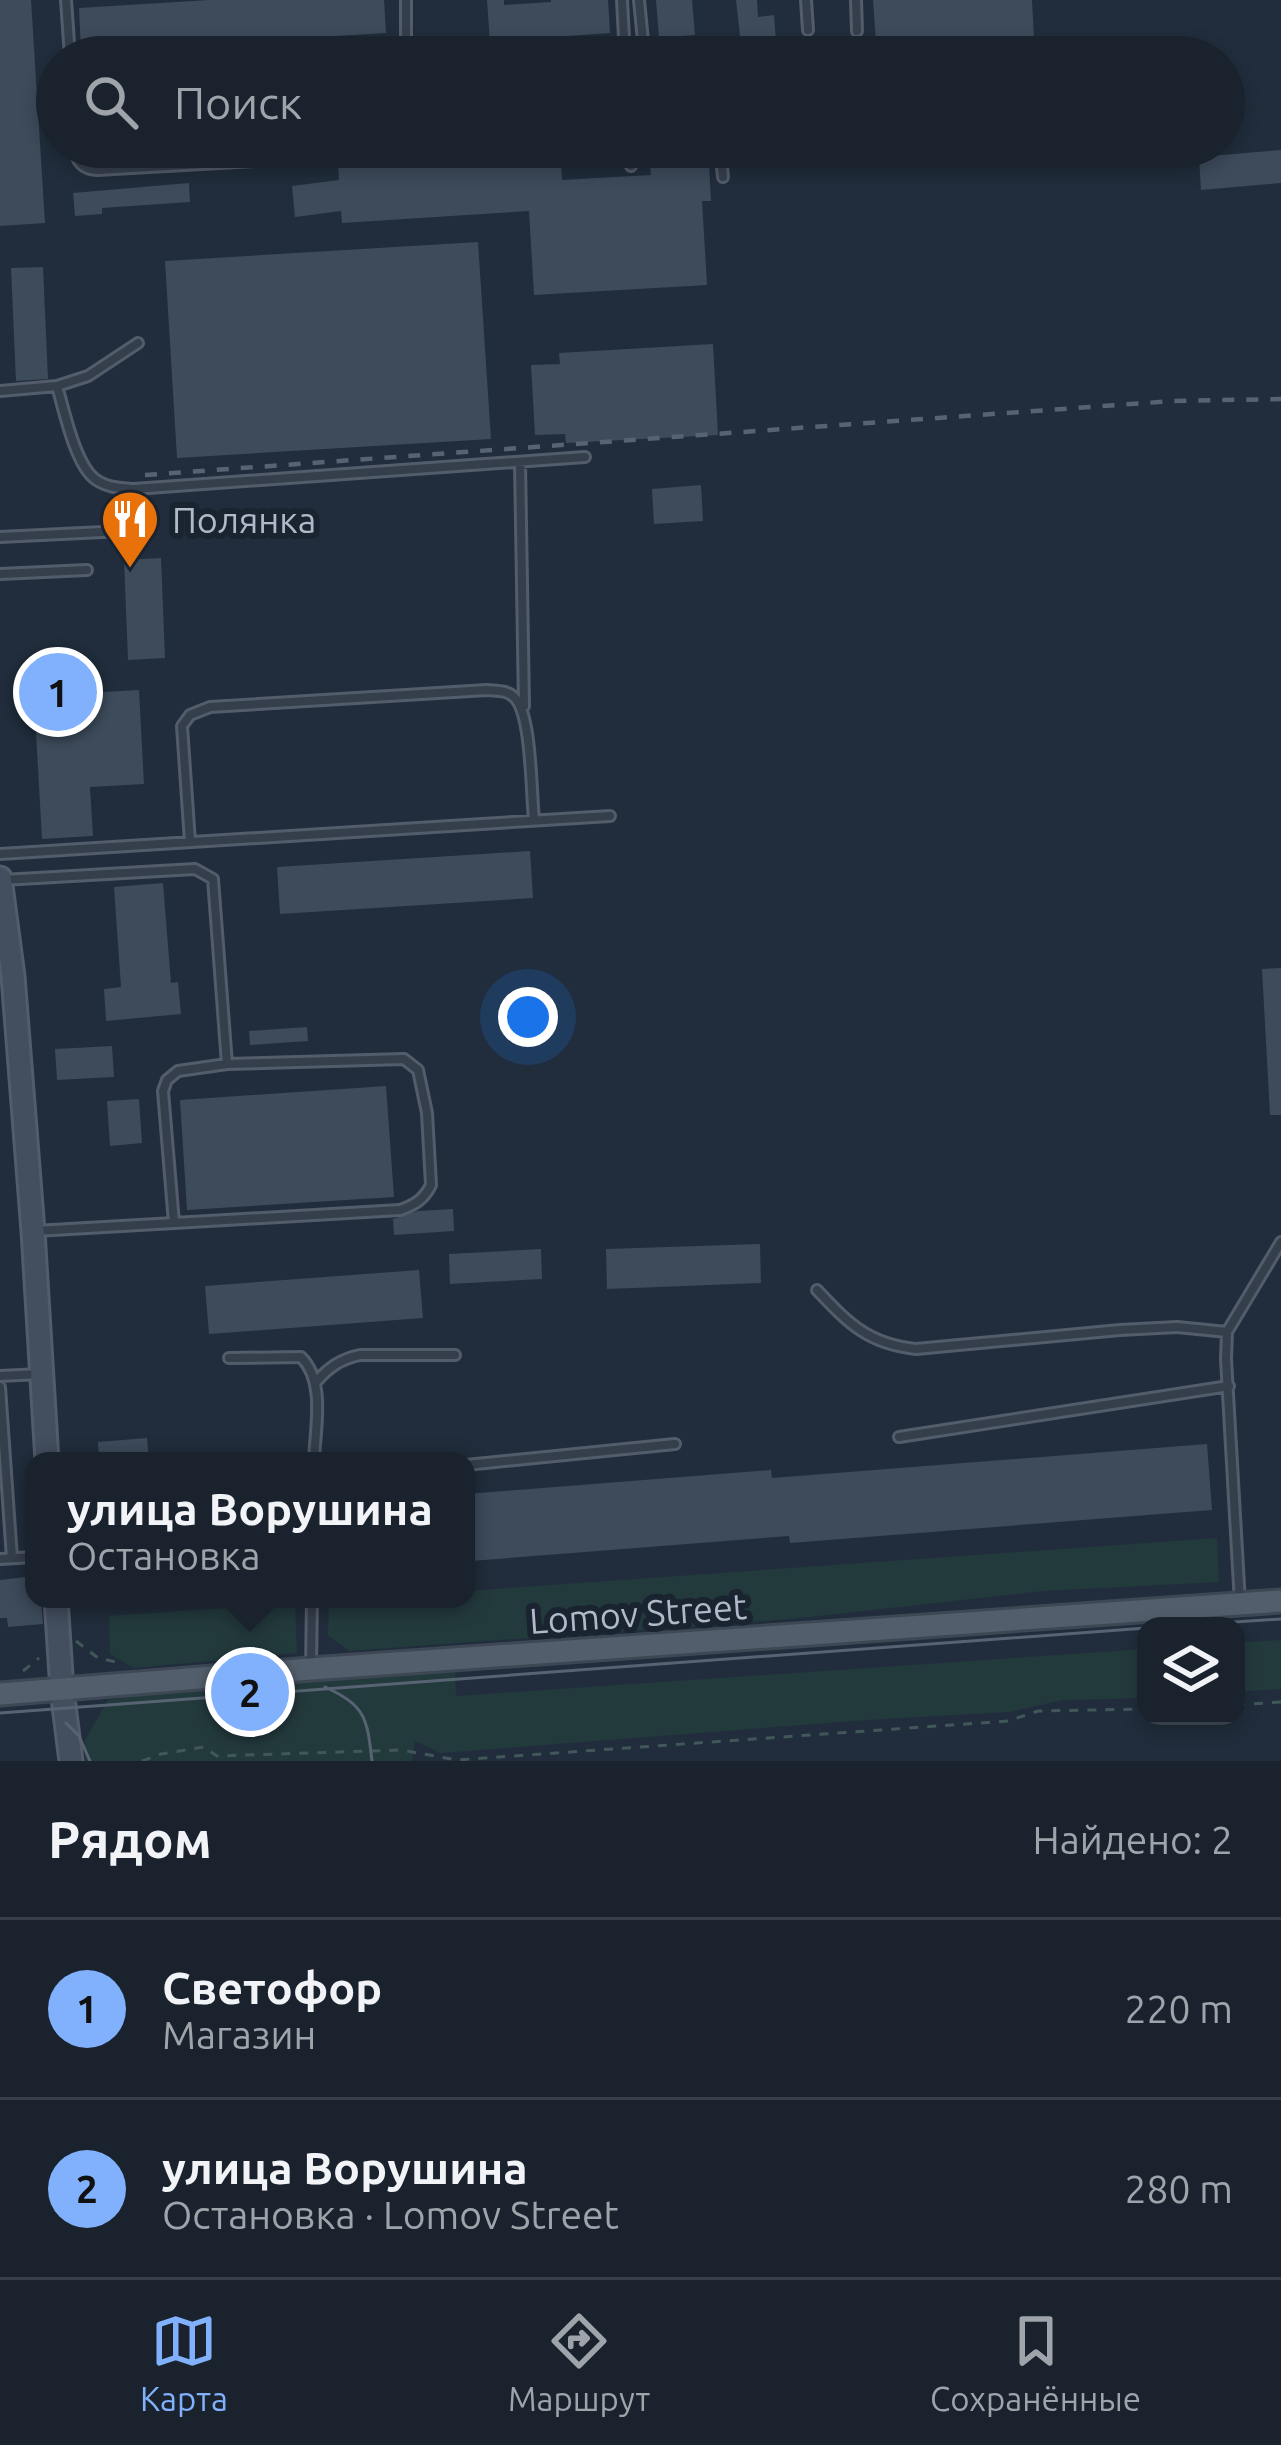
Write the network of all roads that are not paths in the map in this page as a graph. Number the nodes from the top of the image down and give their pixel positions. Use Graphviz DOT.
graph roads {
  1 [pos="66,0"];
  2 [pos="406,0"];
  3 [pos="622,0"];
  4 [pos="639,0"];
  5 [pos="806,0"];
  6 [pos="856,0"];
  7 [pos="808,30"];
  8 [pos="857,32"];
  9 [pos="69,36"];
  10 [pos="406,36"];
  11 [pos="624,36"];
  12 [pos="643,36"];
  13 [pos="90,168"];
  14 [pos="138,168"];
  15 [pos="722,168"];
  16 [pos="723,177"];
  17 [pos="138,343"];
  18 [pos="57,386"];
  19 [pos="0,391"];
  20 [pos="585,457"];
  21 [pos="520,462"];
  22 [pos="144,530"];
  23 [pos="0,538"];
  24 [pos="87,570"];
  25 [pos="0,574"];
  26 [pos="524,716"];
  27 [pos="610,816"];
  28 [pos="534,819"];
  29 [pos="190,842"];
  30 [pos="0,854"];
  31 [pos="0,879"];
  32 [pos="227,1064"];
  33 [pos="174,1222"];
  34 [pos="33,1231"];
  35 [pos="1281,1242"];
  36 [pos="817,1290"];
  37 [pos="1227,1332"];
  38 [pos="454,1355"];
  39 [pos="229,1358"];
  40 [pos="40,1374"];
  41 [pos="0,1376"];
  42 [pos="316,1382"];
  43 [pos="0,1387"];
  44 [pos="1228,1387"];
  45 [pos="899,1437"];
  46 [pos="675,1444"];
  47 [pos="45,1452"];
  48 [pos="314,1452"];
  49 [pos="475,1464"];
  50 [pos="25,1557"];
  51 [pos="0,1558"];
  52 [pos="11,1558"];
  53 [pos="1281,1601"];
  54 [pos="1240,1604"];
  55 [pos="57,1608"];
  56 [pos="312,1608"];
  57 [pos="311,1669"];
  58 [pos="62,1690"];
  59 [pos="0,1694"];
  60 [pos="71,1761"];
  1 -- 9 [label="lane"];
  2 -- 10 [label="lane"];
  3 -- 11 [label="lane"];
  4 -- 12 [label="lane"];
  5 -- 7 [label="lane"];
  6 -- 8 [label="lane"];
  13 -- 14 [label="lane"];
  15 -- 16 [label="lane"];
  17 -- 18 [label="lane"];
  18 -- 19 [label="lane"];
  18 -- 21 [label="lane"];
  20 -- 21 [label="lane"];
  21 -- 26 [label="lane"];
  22 -- 23 [label="lane"];
  24 -- 25 [label="lane"];
  26 -- 28 [label="lane"];
  26 -- 29 [label="lane"];
  27 -- 28 [label="lane"];
  28 -- 29 [label="lane"];
  29 -- 30 [label="lane"];
  31 -- 32 [label="lane"];
  31 -- 34 [label="street"];
  32 -- 33 [label="lane"];
  32 -- 33 [label="lane"];
  33 -- 34 [label="lane"];
  34 -- 40 [label="street"];
  35 -- 37 [label="lane"];
  36 -- 37 [label="lane"];
  37 -- 44 [label="lane"];
  38 -- 42 [label="lane"];
  39 -- 42 [label="lane"];
  40 -- 41 [label="lane"];
  40 -- 47 [label="street"];
  42 -- 48 [label="lane"];
  43 -- 52 [label="lane"];
  44 -- 45 [label="lane"];
  44 -- 54 [label="lane"];
  46 -- 49 [label="lane"];
  50 -- 52 [label="lane"];
  51 -- 52 [label="lane"];
  53 -- 54 [label="main road, Lomov Street"];
  54 -- 57 [label="main road, Lomov Street"];
  55 -- 58 [label="street"];
  56 -- 57 [label="lane"];
  57 -- 58 [label="main road, Lomov Street"];
  58 -- 59 [label="main road, Lomov Street"];
  58 -- 60 [label="street"];
}
